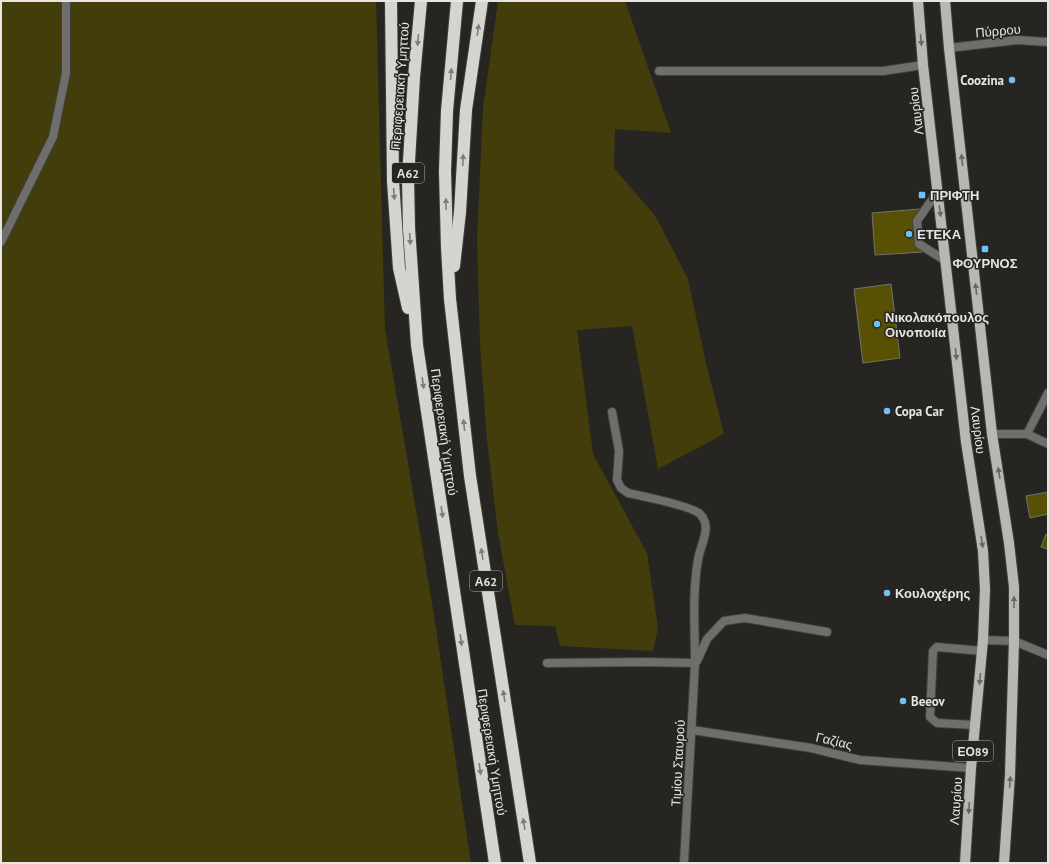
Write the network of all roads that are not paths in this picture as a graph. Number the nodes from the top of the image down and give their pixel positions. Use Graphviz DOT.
graph roads {
  1 [pos="66,1"];
  2 [pos="391,1"];
  3 [pos="421,1"];
  4 [pos="457,1"];
  5 [pos="482,1"];
  6 [pos="918,1"];
  7 [pos="945,1"];
  8 [pos="1048,42"];
  9 [pos="949,48"];
  10 [pos="923,65"];
  11 [pos="659,71"];
  12 [pos="938,191"];
  13 [pos="1,242"];
  14 [pos="946,261"];
  15 [pos="450,299"];
  16 [pos="417,344"];
  17 [pos="1048,393"];
  18 [pos="612,412"];
  19 [pos="992,434"];
  20 [pos="1027,434"];
  21 [pos="1048,444"];
  22 [pos="827,632"];
  23 [pos="983,640"];
  24 [pos="1014,641"];
  25 [pos="982,651"];
  26 [pos="1048,655"];
  27 [pos="547,663"];
  28 [pos="695,664"];
  29 [pos="975,725"];
  30 [pos="692,730"];
  31 [pos="971,768"];
  32 [pos="495,863"];
  33 [pos="530,863"];
  34 [pos="684,863"];
  35 [pos="965,863"];
  36 [pos="1004,863"];
  1 -- 13 [label="street"];
  2 -- 16 [label="highway, one-way"];
  3 -- 16 [label="highway, Περιφερειακή Υμηττού / Α62, one-way"];
  15 -- 4 [label="highway, Περιφερειακή Υμηττού / Α62, one-way"];
  15 -- 5 [label="highway, one-way"];
  6 -- 10 [label="main road, Λαυρίου / ΕΟ89, one-way"];
  7 -- 9 [label="main road, Λαυρίου / ΕΟ89"];
  8 -- 9 [label="street, Πύρρου"];
  19 -- 9 [label="main road, Λαυρίου / ΕΟ89, one-way"];
  10 -- 11 [label="street"];
  10 -- 12 [label="main road, Λαυρίου / ΕΟ89"];
  12 -- 14 [label="main road, Λαυρίου / ΕΟ89, one-way"];
  12 -- 14 [label="street"];
  14 -- 23 [label="main road, Λαυρίου / ΕΟ89, one-way"];
  33 -- 15 [label="highway, Περιφερειακή Υμηττού / Α62, one-way"];
  16 -- 32 [label="highway, Περιφερειακή Υμηττού / Α62, one-way"];
  17 -- 20 [label="street"];
  18 -- 28 [label="street, Τιμίου Σταυρού"];
  19 -- 20 [label="street"];
  24 -- 19 [label="main road, Λαυρίου / ΕΟ89, one-way"];
  20 -- 21 [label="street"];
  22 -- 28 [label="street"];
  23 -- 24 [label="street"];
  23 -- 25 [label="main road, Λαυρίου / ΕΟ89"];
  24 -- 26 [label="street"];
  36 -- 24 [label="main road, Λαυρίου / ΕΟ89, one-way"];
  25 -- 29 [label="main road, Λαυρίου / ΕΟ89, one-way"];
  25 -- 29 [label="street"];
  27 -- 28 [label="street"];
  28 -- 30 [label="street, Τιμίου Σταυρού"];
  29 -- 31 [label="main road, Λαυρίου / ΕΟ89"];
  30 -- 31 [label="street, Γαζίας"];
  30 -- 34 [label="street, Τιμίου Σταυρού"];
  31 -- 35 [label="main road, Λαυρίου / ΕΟ89, one-way"];
}
